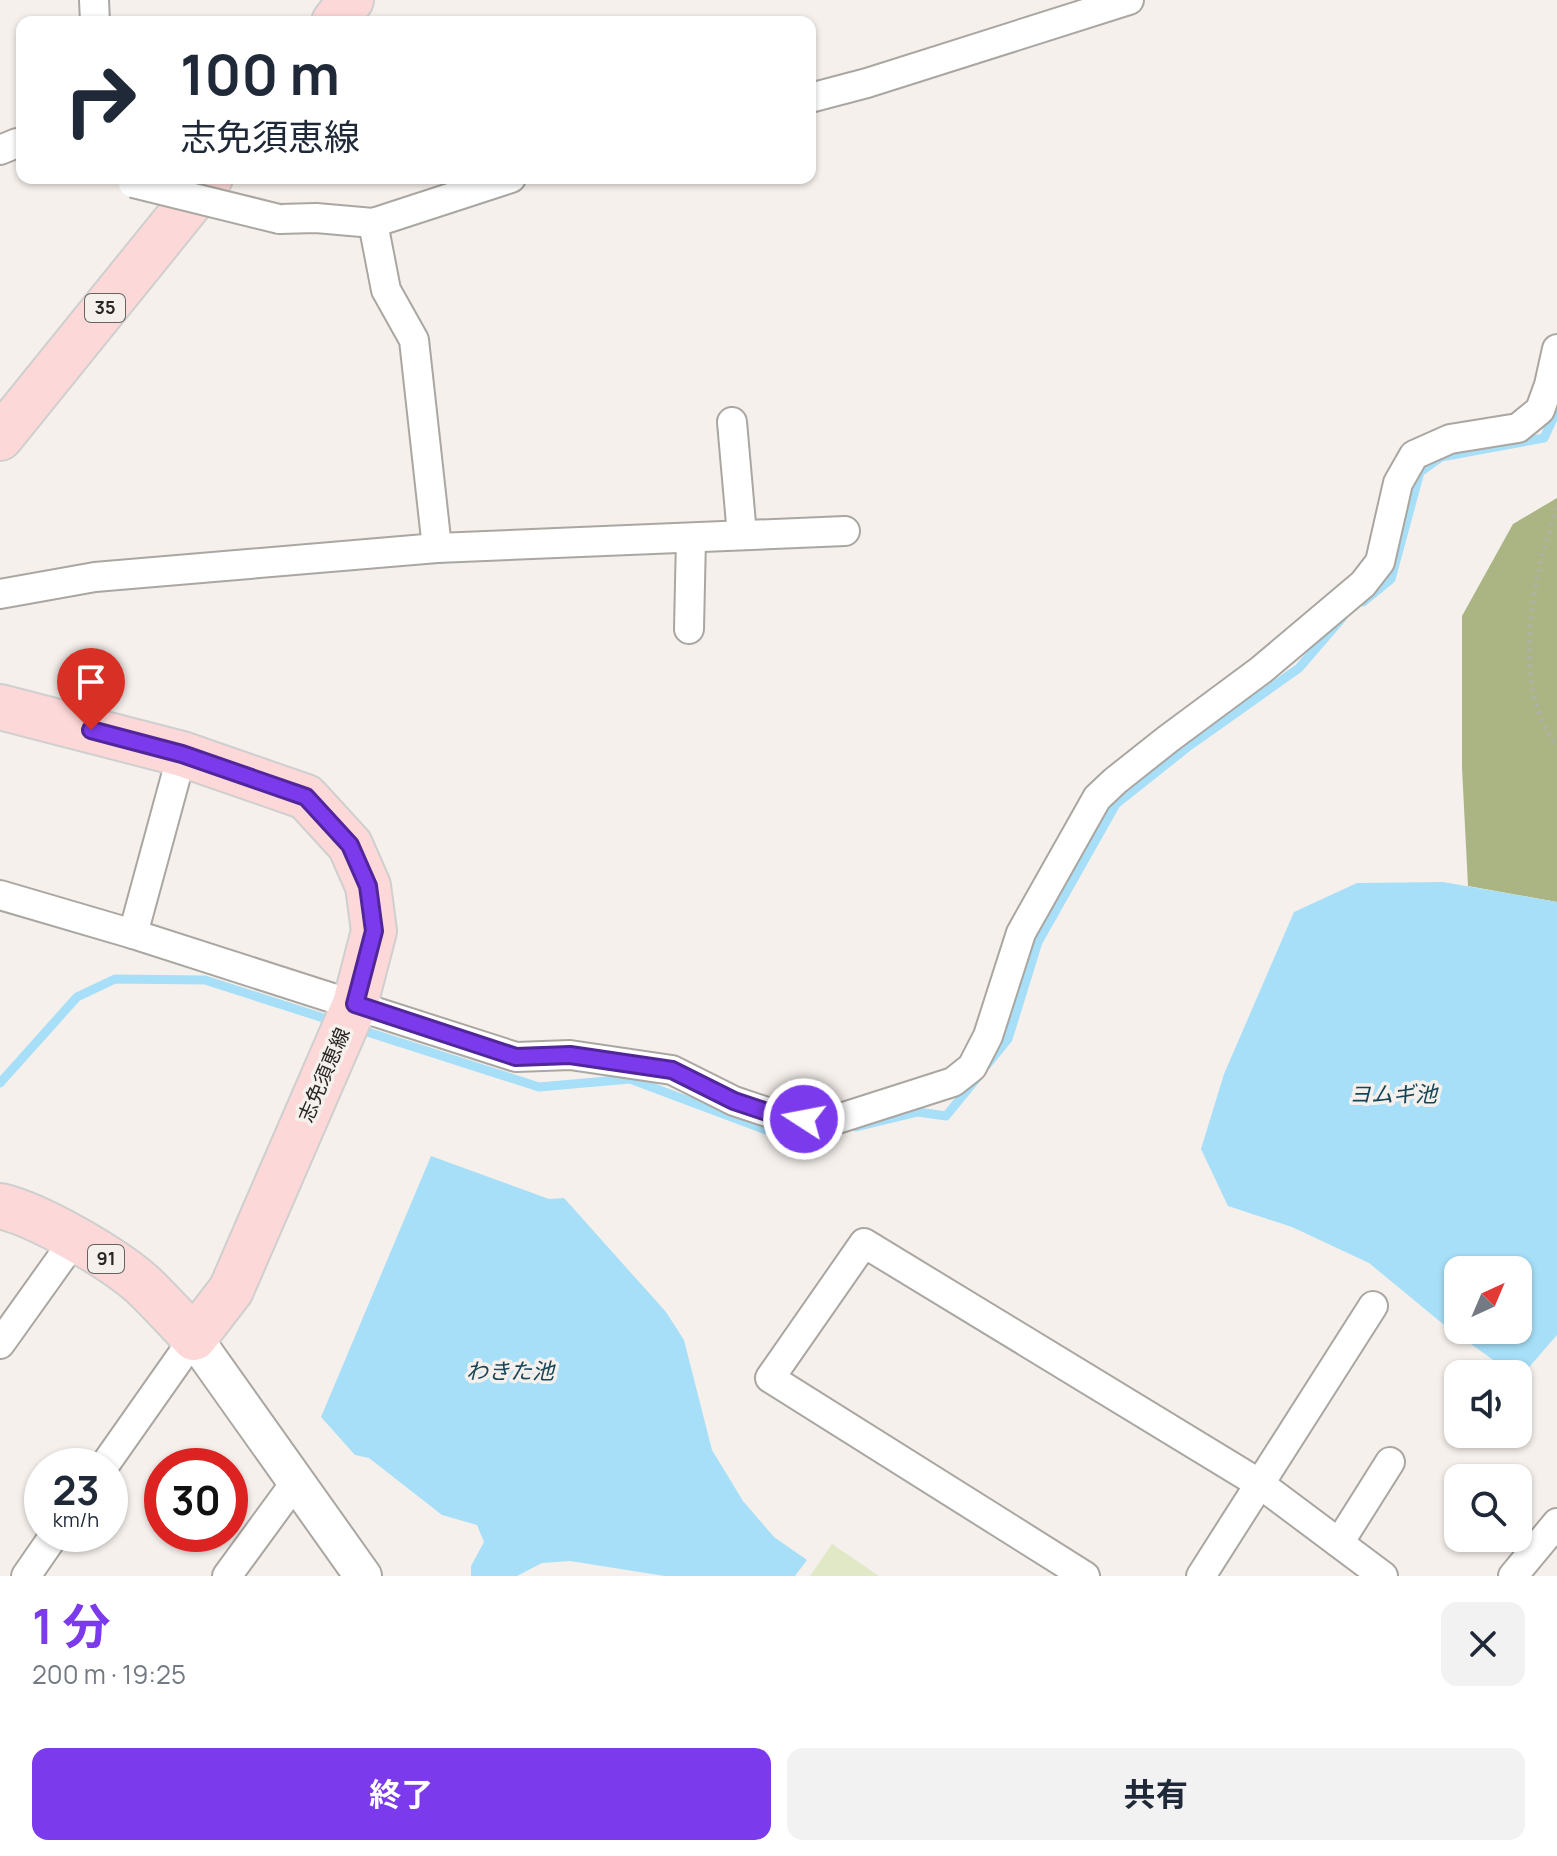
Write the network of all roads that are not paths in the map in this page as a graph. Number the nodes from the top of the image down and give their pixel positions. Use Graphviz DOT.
graph roads {
  1 [pos="351,0"];
  2 [pos="1129,0"];
  3 [pos="339,16"];
  4 [pos="816,96"];
  5 [pos="141,184"];
  6 [pos="205,184"];
  7 [pos="493,184"];
  8 [pos="373,223"];
  9 [pos="1557,349"];
  10 [pos="732,422"];
  11 [pos="0,438"];
  12 [pos="845,531"];
  13 [pos="742,535"];
  14 [pos="691,538"];
  15 [pos="437,548"];
  16 [pos="0,594"];
  17 [pos="689,629"];
  18 [pos="0,707"];
  19 [pos="182,754"];
  20 [pos="0,895"];
  21 [pos="133,934"];
  22 [pos="355,1004"];
  23 [pos="0,1206"];
  24 [pos="75,1239"];
  25 [pos="1373,1306"];
  26 [pos="194,1338"];
  27 [pos="0,1344"];
  28 [pos="117,1448"];
  29 [pos="1390,1462"];
  30 [pos="295,1483"];
  31 [pos="1260,1484"];
  32 [pos="1557,1523"];
  33 [pos="1339,1543"];
  34 [pos="43,1552"];
  35 [pos="26,1576"];
  36 [pos="227,1576"];
  37 [pos="363,1576"];
  38 [pos="1085,1576"];
  39 [pos="1201,1576"];
  40 [pos="1383,1576"];
  41 [pos="1513,1576"];
  1 -- 3 [label="main road"];
  2 -- 4 [label="street"];
  5 -- 8 [label="street, bridge"];
  6 -- 11 [label="main road, 35"];
  7 -- 8 [label="street"];
  8 -- 15 [label="street"];
  9 -- 22 [label="street"];
  10 -- 13 [label="street"];
  12 -- 13 [label="street"];
  13 -- 14 [label="street"];
  14 -- 15 [label="street"];
  14 -- 17 [label="street"];
  15 -- 16 [label="street"];
  18 -- 19 [label="main road, 志免須恵線"];
  19 -- 21 [label="street"];
  19 -- 22 [label="main road, 志免須恵線"];
  20 -- 21 [label="street"];
  21 -- 22 [label="street"];
  22 -- 26 [label="main road, 志免須恵線"];
  23 -- 24 [label="main road, 91"];
  24 -- 26 [label="main road, 91"];
  24 -- 27 [label="street"];
  25 -- 31 [label="street"];
  26 -- 28 [label="street"];
  26 -- 30 [label="street"];
  29 -- 33 [label="street"];
  30 -- 36 [label="street"];
  30 -- 37 [label="street"];
  31 -- 33 [label="street"];
  31 -- 38 [label="street"];
  31 -- 39 [label="street"];
  32 -- 41 [label="street"];
  33 -- 40 [label="street"];
  34 -- 35 [label="street"];
}
